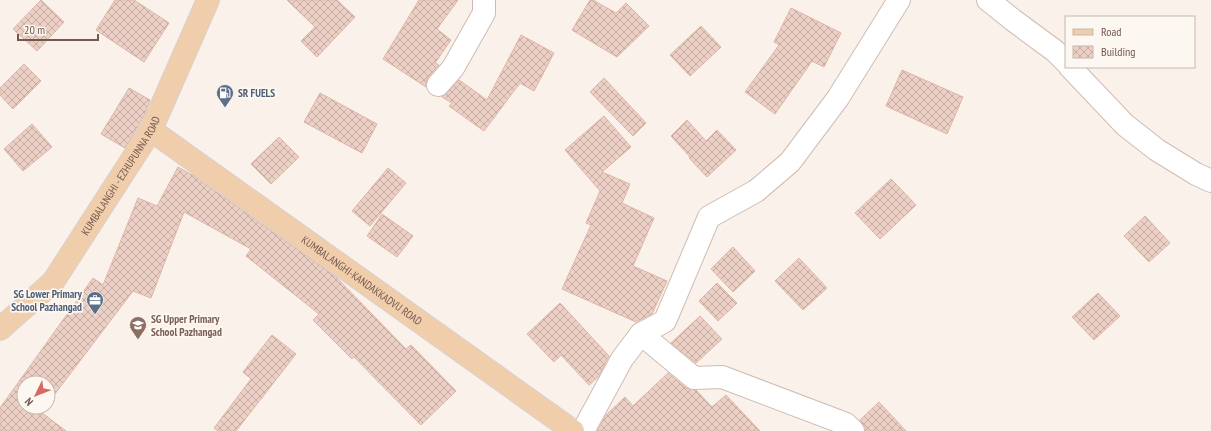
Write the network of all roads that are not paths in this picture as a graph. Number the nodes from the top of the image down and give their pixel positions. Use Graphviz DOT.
graph roads {
  1 [pos="208,0"];
  2 [pos="484,0"];
  3 [pos="899,0"];
  4 [pos="988,0"];
  5 [pos="1065,61"];
  6 [pos="1071,68"];
  7 [pos="438,85"];
  8 [pos="151,130"];
  9 [pos="1211,181"];
  10 [pos="0,329"];
  11 [pos="641,334"];
  12 [pos="573,431"];
  13 [pos="583,431"];
  14 [pos="853,431"];
  1 -- 8 [label="main road, KUMBALANGHI - EZHUPUNNA ROAD"];
  2 -- 7 [label="street"];
  3 -- 11 [label="street"];
  4 -- 5 [label="street"];
  6 -- 9 [label="street"];
  8 -- 10 [label="main road, KUMBALANGHI - EZHUPUNNA ROAD"];
  8 -- 12 [label="main road, KUMBALANGHI-KANDAKKADVU ROAD"];
  11 -- 13 [label="street"];
  11 -- 14 [label="street"];
}
